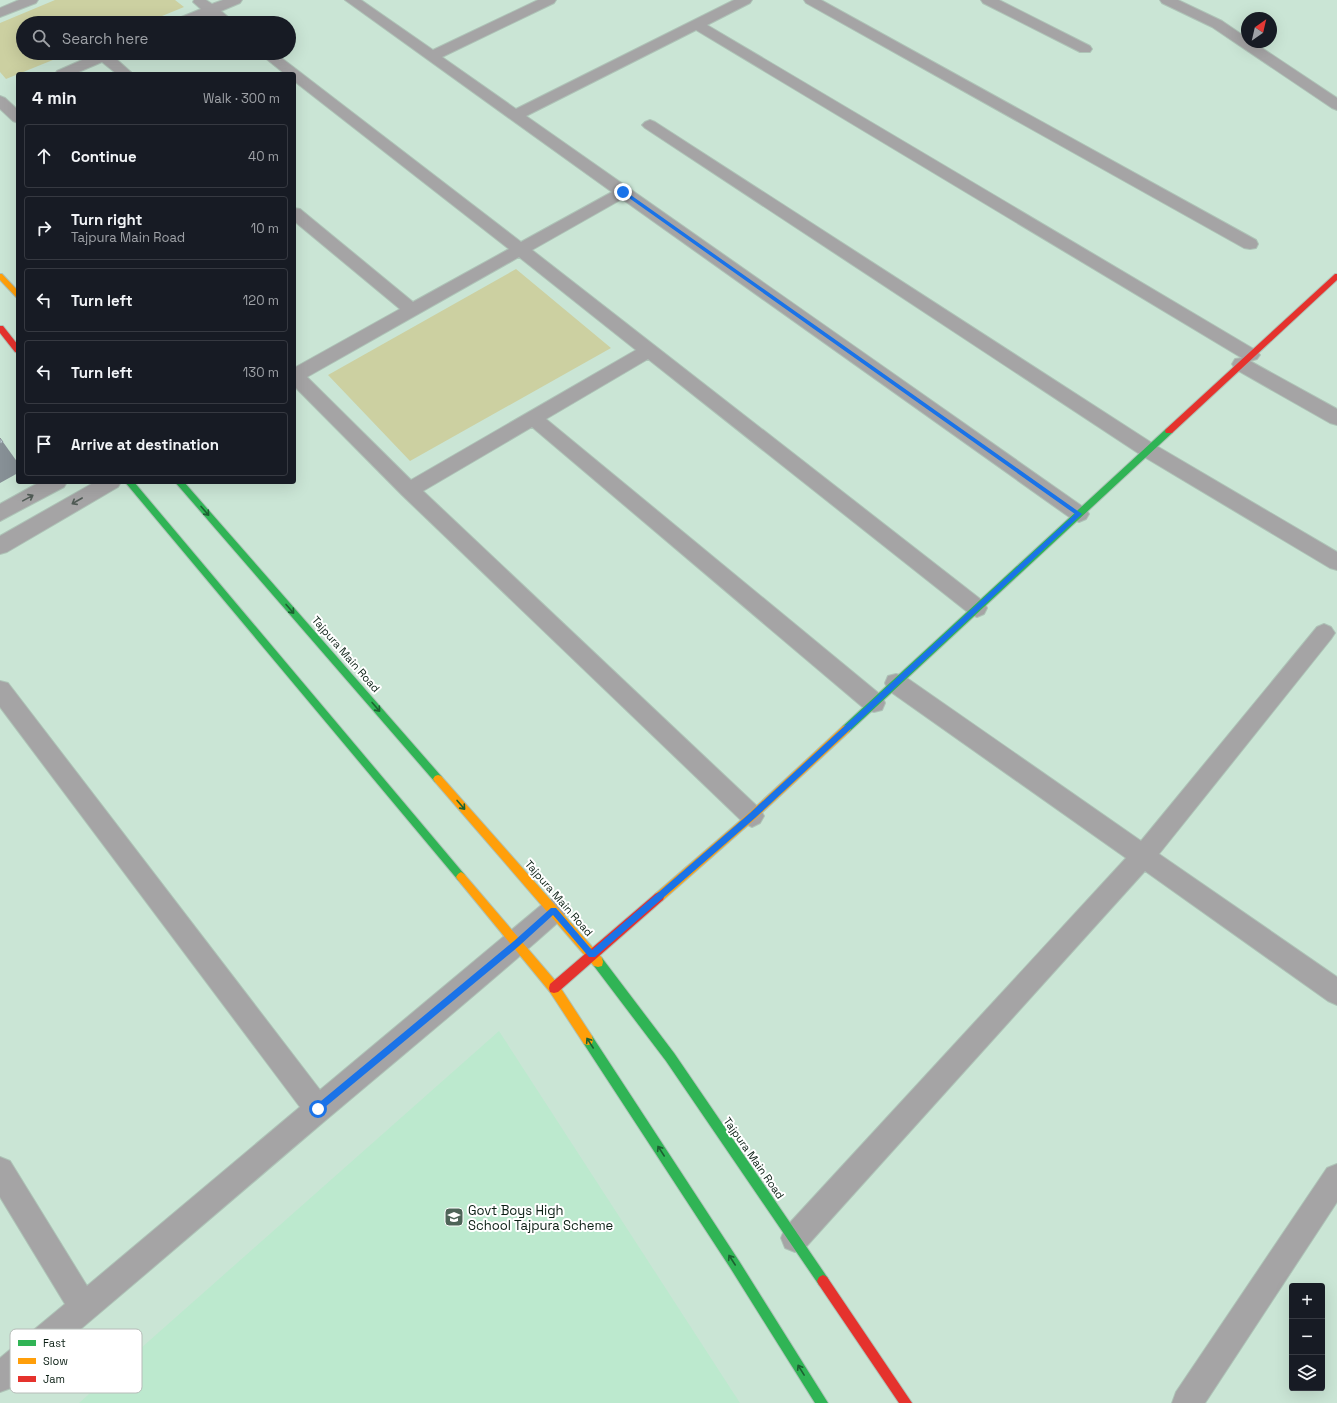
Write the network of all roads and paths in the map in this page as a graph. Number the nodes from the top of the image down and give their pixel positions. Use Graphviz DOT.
graph roads {
  1 [pos="31,0"];
  2 [pos="198,0"];
  3 [pos="235,0"];
  4 [pos="352,0"];
  5 [pos="549,0"];
  6 [pos="744,0"];
  7 [pos="811,0"];
  8 [pos="988,0"];
  9 [pos="1167,0"];
  10 [pos="210,9"];
  11 [pos="0,13"];
  12 [pos="194,16"];
  13 [pos="219,16"];
  14 [pos="696,24"];
  15 [pos="1085,49"];
  16 [pos="432,56"];
  17 [pos="94,60"];
  18 [pos="113,60"];
  19 [pos="275,60"];
  20 [pos="66,72"];
  21 [pos="124,72"];
  22 [pos="291,72"];
  23 [pos="296,76"];
  24 [pos="3,100"];
  25 [pos="1337,105"];
  26 [pos="515,115"];
  27 [pos="16,116"];
  28 [pos="650,125"];
  29 [pos="623,192"];
  30 [pos="296,215"];
  31 [pos="1250,244"];
  32 [pos="520,249"];
  33 [pos="0,276"];
  34 [pos="1337,276"];
  35 [pos="16,292"];
  36 [pos="411,310"];
  37 [pos="0,328"];
  38 [pos="16,348"];
  39 [pos="648,351"];
  40 [pos="1246,360"];
  41 [pos="296,375"];
  42 [pos="296,378"];
  43 [pos="533,418"];
  44 [pos="1337,418"];
  45 [pos="1148,450"];
  46 [pos="53,484"];
  47 [pos="108,484"];
  48 [pos="131,484"];
  49 [pos="181,484"];
  50 [pos="409,490"];
  51 [pos="0,513"];
  52 [pos="1079,514"];
  53 [pos="0,546"];
  54 [pos="1337,562"];
  55 [pos="977,608"];
  56 [pos="1324,634"];
  57 [pos="896,682"];
  58 [pos="0,690"];
  59 [pos="874,703"];
  60 [pos="752,816"];
  61 [pos="1143,856"];
  62 [pos="554,910"];
  63 [pos="517,944"];
  64 [pos="592,955"];
  65 [pos="554,988"];
  66 [pos="1337,992"];
  67 [pos="318,1109"];
  68 [pos="0,1171"];
  69 [pos="1337,1178"];
  70 [pos="795,1238"];
  71 [pos="84,1309"];
  72 [pos="59,1329"];
  73 [pos="10,1369"];
  74 [pos="0,1377"];
  75 [pos="822,1403"];
  76 [pos="906,1403"];
  77 [pos="1187,1403"];
  1 -- 11 [label="street"];
  2 -- 10 [label="street"];
  3 -- 10 [label="street"];
  4 -- 16 [label="street"];
  5 -- 16 [label="street"];
  6 -- 14 [label="street"];
  7 -- 31 [label="street"];
  8 -- 15 [label="street"];
  9 -- 25 [label="street"];
  10 -- 12 [label="street"];
  10 -- 13 [label="street"];
  14 -- 26 [label="street"];
  14 -- 40 [label="street"];
  16 -- 26 [label="street"];
  17 -- 20 [label="street"];
  18 -- 21 [label="street"];
  19 -- 22 [label="street"];
  23 -- 32 [label="street"];
  24 -- 27 [label="street"];
  26 -- 29 [label="street"];
  28 -- 45 [label="street"];
  29 -- 32 [label="street"];
  29 -- 52 [label="street"];
  30 -- 36 [label="street"];
  32 -- 36 [label="street"];
  32 -- 39 [label="street"];
  33 -- 35 [label="street"];
  34 -- 40 [label="street"];
  36 -- 41 [label="street"];
  37 -- 38 [label="street"];
  39 -- 43 [label="street"];
  39 -- 55 [label="street"];
  40 -- 44 [label="street"];
  40 -- 45 [label="street"];
  42 -- 50 [label="street"];
  43 -- 50 [label="street"];
  43 -- 59 [label="street"];
  45 -- 52 [label="street"];
  45 -- 54 [label="street"];
  51 -- 46 [label="street, one-way"];
  47 -- 53 [label="street, one-way"];
  48 -- 63 [label="street"];
  49 -- 62 [label="street, Tajpura Main Road, one-way"];
  50 -- 60 [label="street"];
  52 -- 55 [label="street"];
  55 -- 57 [label="street"];
  56 -- 61 [label="street"];
  57 -- 59 [label="street"];
  57 -- 61 [label="street"];
  58 -- 67 [label="street"];
  59 -- 60 [label="street"];
  60 -- 64 [label="street"];
  61 -- 66 [label="street"];
  61 -- 70 [label="street"];
  62 -- 63 [label="street"];
  62 -- 64 [label="street, Tajpura Main Road"];
  63 -- 65 [label="street"];
  63 -- 67 [label="street"];
  64 -- 65 [label="street"];
  64 -- 70 [label="street, Tajpura Main Road"];
  75 -- 65 [label="street, one-way"];
  67 -- 71 [label="street"];
  68 -- 71 [label="street"];
  69 -- 77 [label="street"];
  70 -- 76 [label="street, Tajpura Main Road"];
  71 -- 72 [label="street"];
  73 -- 74 [label="street"];
}
